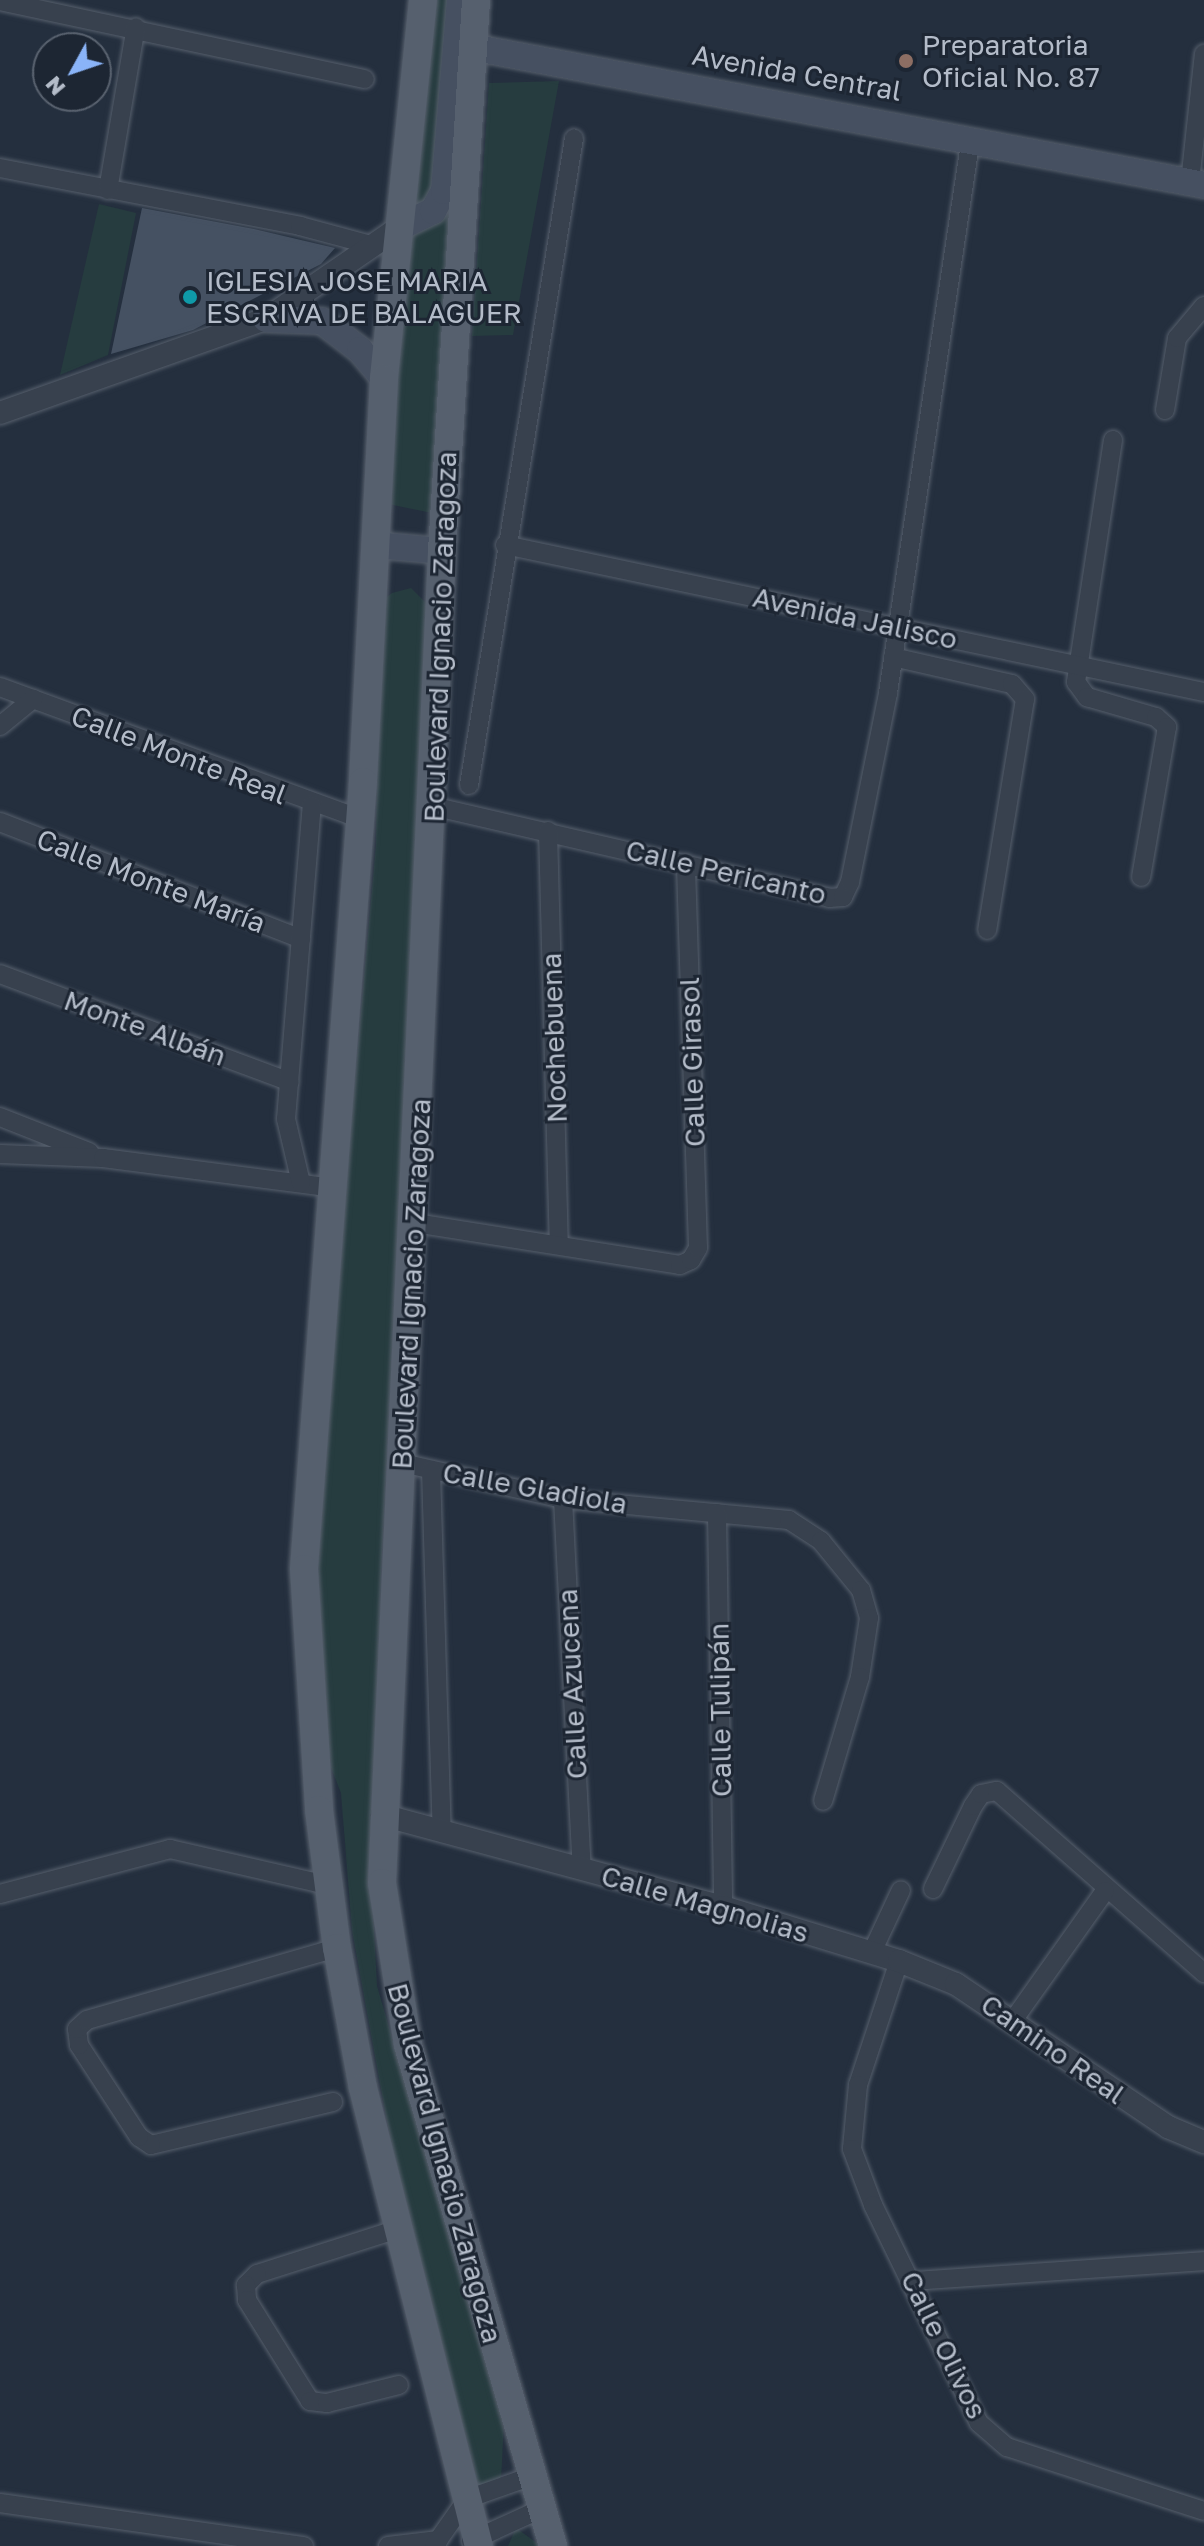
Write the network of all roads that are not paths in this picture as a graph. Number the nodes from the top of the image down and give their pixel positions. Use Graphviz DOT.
graph roads {
  1 [pos="423,0"];
  2 [pos="460,0"];
  3 [pos="476,0"];
  4 [pos="0,1"];
  5 [pos="136,27"];
  6 [pos="471,47"];
  7 [pos="1204,54"];
  8 [pos="365,79"];
  9 [pos="971,137"];
  10 [pos="574,138"];
  11 [pos="0,168"];
  12 [pos="1197,184"];
  13 [pos="108,190"];
  14 [pos="400,227"];
  15 [pos="371,245"];
  16 [pos="1204,306"];
  17 [pos="266,319"];
  18 [pos="384,379"];
  19 [pos="1165,410"];
  20 [pos="0,413"];
  21 [pos="1113,440"];
  22 [pos="375,545"];
  23 [pos="505,545"];
  24 [pos="442,551"];
  25 [pos="898,626"];
  26 [pos="893,657"];
  27 [pos="1078,666"];
  28 [pos="0,687"];
  29 [pos="1204,692"];
  30 [pos="33,699"];
  31 [pos="0,726"];
  32 [pos="469,785"];
  33 [pos="312,805"];
  34 [pos="432,806"];
  35 [pos="360,819"];
  36 [pos="0,822"];
  37 [pos="548,831"];
  38 [pos="686,863"];
  39 [pos="1141,877"];
  40 [pos="987,930"];
  41 [pos="301,939"];
  42 [pos="0,974"];
  43 [pos="290,1082"];
  44 [pos="0,1117"];
  45 [pos="0,1154"];
  46 [pos="103,1158"];
  47 [pos="301,1183"];
  48 [pos="333,1188"];
  49 [pos="415,1223"];
  50 [pos="559,1245"];
  51 [pos="402,1463"];
  52 [pos="431,1470"];
  53 [pos="563,1499"];
  54 [pos="717,1513"];
  55 [pos="823,1801"];
  56 [pos="382,1815"];
  57 [pos="442,1831"];
  58 [pos="582,1870"];
  59 [pos="327,1885"];
  60 [pos="933,1889"];
  61 [pos="901,1890"];
  62 [pos="1105,1891"];
  63 [pos="0,1894"];
  64 [pos="723,1907"];
  65 [pos="337,1948"];
  66 [pos="872,1952"];
  67 [pos="899,1961"];
  68 [pos="1204,1973"];
  69 [pos="1014,2019"];
  70 [pos="333,2102"];
  71 [pos="1204,2142"];
  72 [pos="398,2229"];
  73 [pos="1204,2261"];
  74 [pos="913,2281"];
  75 [pos="399,2385"];
  76 [pos="532,2476"];
  77 [pos="467,2499"];
  78 [pos="0,2503"];
  79 [pos="541,2509"];
  80 [pos="1204,2511"];
  81 [pos="474,2542"];
  82 [pos="437,2543"];
  83 [pos="304,2546"];
  84 [pos="388,2546"];
  85 [pos="553,2546"];
  1 -- 14 [label="main road, Boulevard Ignacio Zaragoza"];
  2 -- 14 [label="main road"];
  3 -- 6 [label="main road, Boulevard Ignacio Zaragoza"];
  4 -- 5 [label="street"];
  5 -- 8 [label="street"];
  5 -- 13 [label="street"];
  6 -- 9 [label="main road, Avenida Central"];
  6 -- 24 [label="main road, Boulevard Ignacio Zaragoza"];
  7 -- 12 [label="street"];
  9 -- 12 [label="main road, Avenida Central"];
  9 -- 25 [label="street, Calle Pericanto"];
  10 -- 23 [label="street"];
  11 -- 13 [label="street"];
  13 -- 15 [label="street"];
  14 -- 15 [label="street"];
  14 -- 18 [label="main road, Boulevard Ignacio Zaragoza"];
  15 -- 17 [label="street"];
  16 -- 19 [label="street"];
  17 -- 18 [label="main road"];
  17 -- 20 [label="street"];
  18 -- 22 [label="main road, Boulevard Ignacio Zaragoza"];
  21 -- 27 [label="street"];
  22 -- 24 [label="main road"];
  22 -- 35 [label="main road, Boulevard Ignacio Zaragoza"];
  23 -- 25 [label="street, Avenida Jalisco"];
  23 -- 32 [label="street"];
  24 -- 34 [label="main road, Boulevard Ignacio Zaragoza"];
  25 -- 26 [label="street, Calle Pericanto"];
  25 -- 27 [label="street, Avenida Jalisco"];
  26 -- 38 [label="street, Calle Pericanto"];
  26 -- 40 [label="street"];
  27 -- 29 [label="street, Avenida Jalisco"];
  27 -- 39 [label="street"];
  28 -- 30 [label="street, Calle Monte Real"];
  30 -- 31 [label="street"];
  30 -- 33 [label="street, Calle Monte Real"];
  33 -- 35 [label="street, Calle Monte Real"];
  33 -- 41 [label="street"];
  34 -- 37 [label="street, Calle Pericanto"];
  34 -- 49 [label="main road, Boulevard Ignacio Zaragoza"];
  35 -- 48 [label="main road, Boulevard Ignacio Zaragoza"];
  36 -- 41 [label="street, Calle Monte María"];
  37 -- 38 [label="street, Calle Pericanto"];
  37 -- 50 [label="street, Nochebuena"];
  38 -- 50 [label="street, Calle Girasol"];
  41 -- 43 [label="street"];
  42 -- 43 [label="street, Monte Albán"];
  43 -- 47 [label="street"];
  44 -- 46 [label="street"];
  45 -- 46 [label="street"];
  46 -- 47 [label="street"];
  47 -- 48 [label="street"];
  48 -- 59 [label="main road, Boulevard Ignacio Zaragoza"];
  49 -- 50 [label="street"];
  49 -- 51 [label="main road, Boulevard Ignacio Zaragoza"];
  51 -- 52 [label="street, Calle Gladiola"];
  51 -- 56 [label="main road, Boulevard Ignacio Zaragoza"];
  52 -- 53 [label="street, Calle Gladiola"];
  52 -- 57 [label="street"];
  53 -- 54 [label="street, Calle Gladiola"];
  53 -- 58 [label="street, Calle Azucena"];
  54 -- 55 [label="street, Calle Gladiola"];
  54 -- 64 [label="street, Calle Tulipán"];
  56 -- 57 [label="street, Calle Magnolias"];
  56 -- 76 [label="main road, Boulevard Ignacio Zaragoza"];
  57 -- 58 [label="street, Calle Magnolias"];
  58 -- 64 [label="street, Calle Magnolias"];
  59 -- 63 [label="street"];
  59 -- 65 [label="main road, Boulevard Ignacio Zaragoza"];
  60 -- 62 [label="street"];
  61 -- 66 [label="street"];
  62 -- 68 [label="street"];
  62 -- 69 [label="street"];
  64 -- 66 [label="street, Calle Magnolias"];
  65 -- 70 [label="street"];
  65 -- 72 [label="main road, Boulevard Ignacio Zaragoza"];
  66 -- 67 [label="street, Calle Magnolias"];
  67 -- 69 [label="street, Camino Real"];
  67 -- 74 [label="street, Calle Olivos"];
  69 -- 71 [label="street, Camino Real"];
  72 -- 75 [label="street"];
  72 -- 77 [label="main road, Boulevard Ignacio Zaragoza"];
  73 -- 74 [label="street"];
  74 -- 80 [label="street, Calle Olivos"];
  76 -- 77 [label="street"];
  76 -- 79 [label="main road, Boulevard Ignacio Zaragoza"];
  77 -- 81 [label="main road, Boulevard Ignacio Zaragoza"];
  77 -- 82 [label="street"];
  78 -- 83 [label="street"];
  79 -- 81 [label="street"];
  79 -- 85 [label="main road, Boulevard Ignacio Zaragoza"];
  82 -- 84 [label="street"];
}
